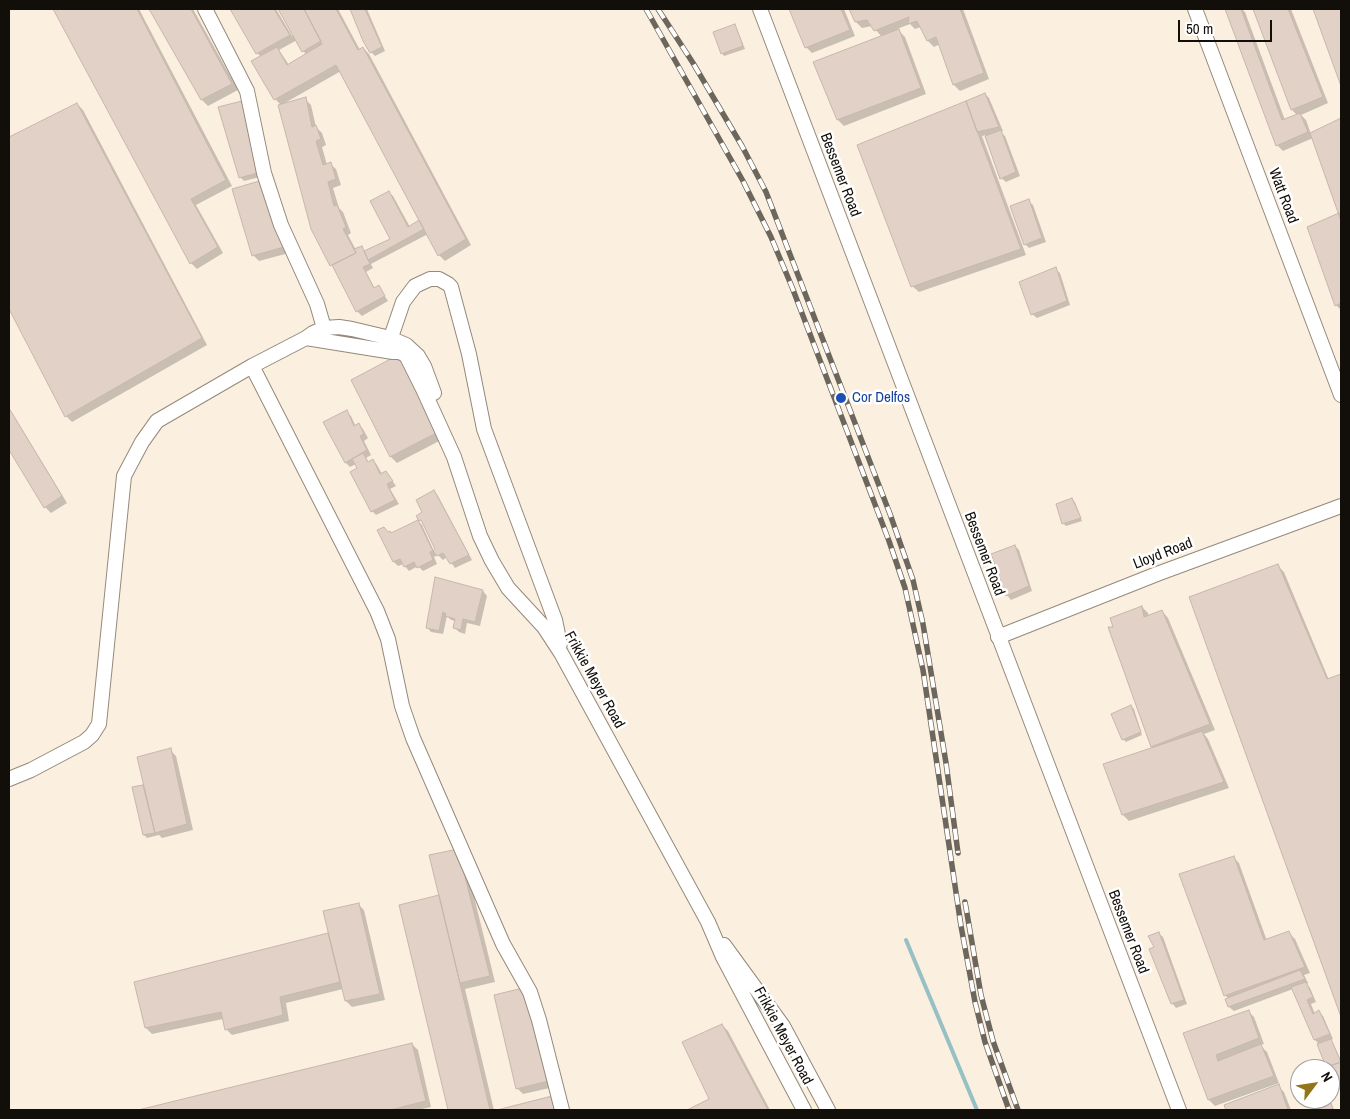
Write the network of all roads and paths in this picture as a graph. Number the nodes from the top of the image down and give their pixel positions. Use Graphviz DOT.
graph roads {
  1 [pos="206,9"];
  2 [pos="760,9"];
  3 [pos="1195,9"];
  4 [pos="324,335"];
  5 [pos="388,345"];
  6 [pos="252,366"];
  7 [pos="1341,395"];
  8 [pos="1341,506"];
  9 [pos="998,637"];
  10 [pos="561,652"];
  11 [pos="9,779"];
  12 [pos="708,922"];
  13 [pos="562,1110"];
  14 [pos="804,1110"];
  15 [pos="828,1110"];
  16 [pos="1179,1110"];
  1 -- 4 [label="street"];
  2 -- 9 [label="street, Bessemer Road"];
  3 -- 7 [label="street, Watt Road"];
  4 -- 5 [label="street, Frikkie Meyer Road"];
  4 -- 6 [label="street, Frikkie Meyer Road"];
  5 -- 10 [label="street, Frikkie Meyer Road"];
  5 -- 10 [label="street"];
  6 -- 11 [label="street"];
  6 -- 13 [label="street"];
  8 -- 9 [label="street, Lloyd Road"];
  9 -- 16 [label="street, Bessemer Road"];
  10 -- 12 [label="street, Frikkie Meyer Road"];
  12 -- 14 [label="street, Frikkie Meyer Road"];
  12 -- 15 [label="street, Frikkie Meyer Road"];
}
